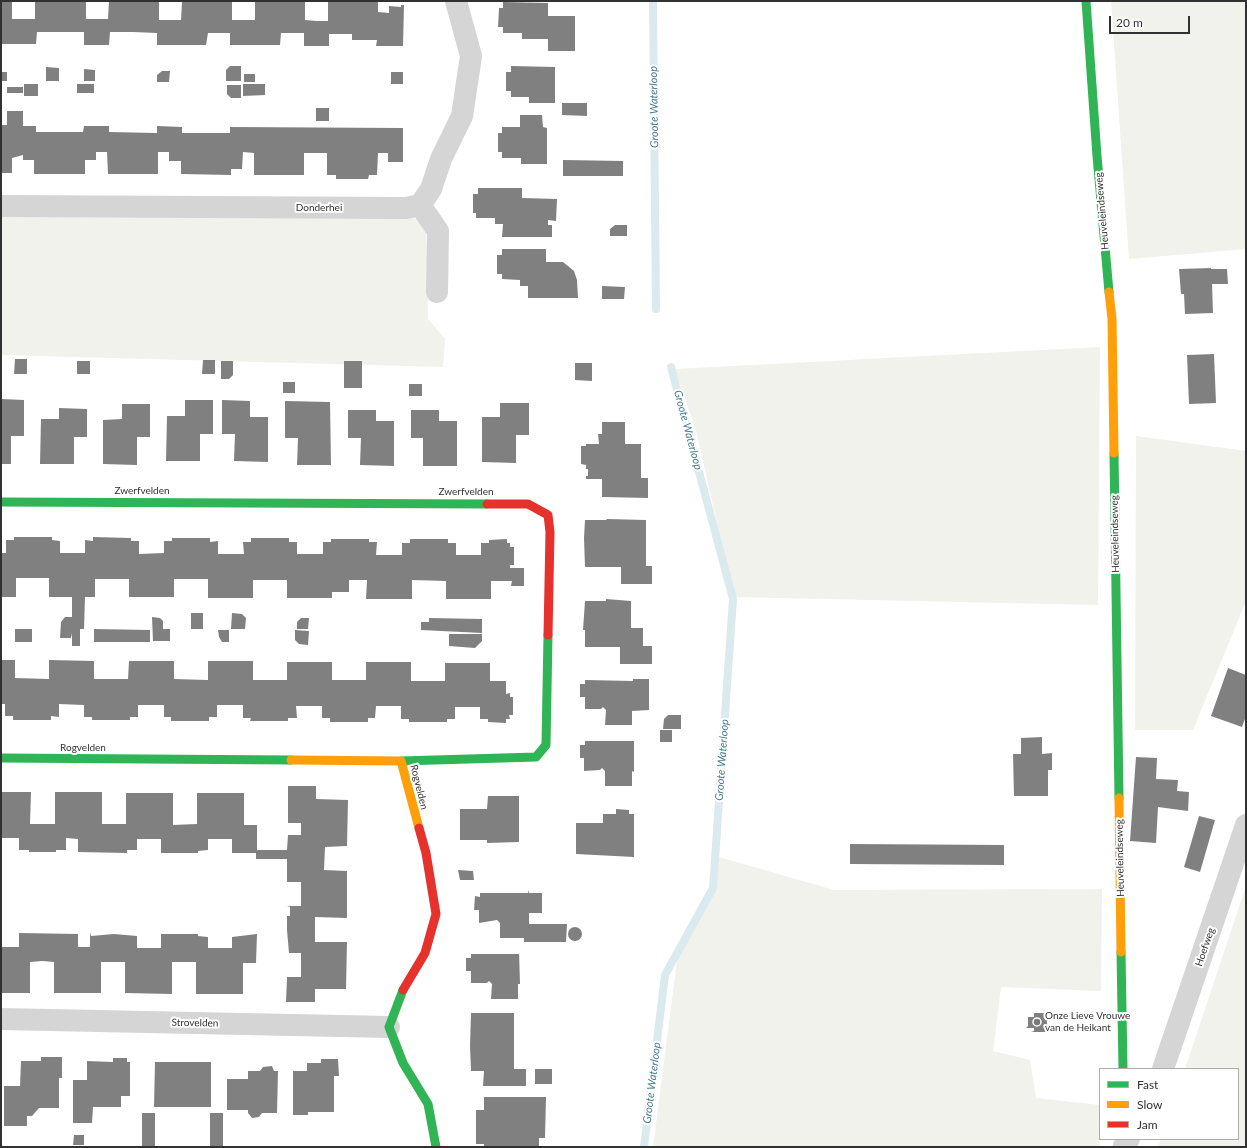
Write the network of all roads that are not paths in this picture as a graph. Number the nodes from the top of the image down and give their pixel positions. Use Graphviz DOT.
graph roads {
  1 [pos="456,1"];
  2 [pos="1086,1"];
  3 [pos="420,205"];
  4 [pos="1,206"];
  5 [pos="437,292"];
  6 [pos="1,502"];
  7 [pos="1,758"];
  8 [pos="401,761"];
  9 [pos="1246,825"];
  10 [pos="1,1019"];
  11 [pos="389,1027"];
  12 [pos="1123,1068"];
  13 [pos="1163,1068"];
  14 [pos="436,1147"];
  1 -- 3 [label="street"];
  2 -- 12 [label="street, Heuveleindseweg"];
  3 -- 4 [label="street, Donderhei"];
  3 -- 5 [label="street"];
  6 -- 8 [label="street, Zwerfvelden"];
  7 -- 8 [label="street, Rogvelden"];
  8 -- 11 [label="street, Rogvelden"];
  9 -- 13 [label="street, Hoefweg"];
  10 -- 11 [label="street, Strovelden"];
  11 -- 14 [label="street"];
}
